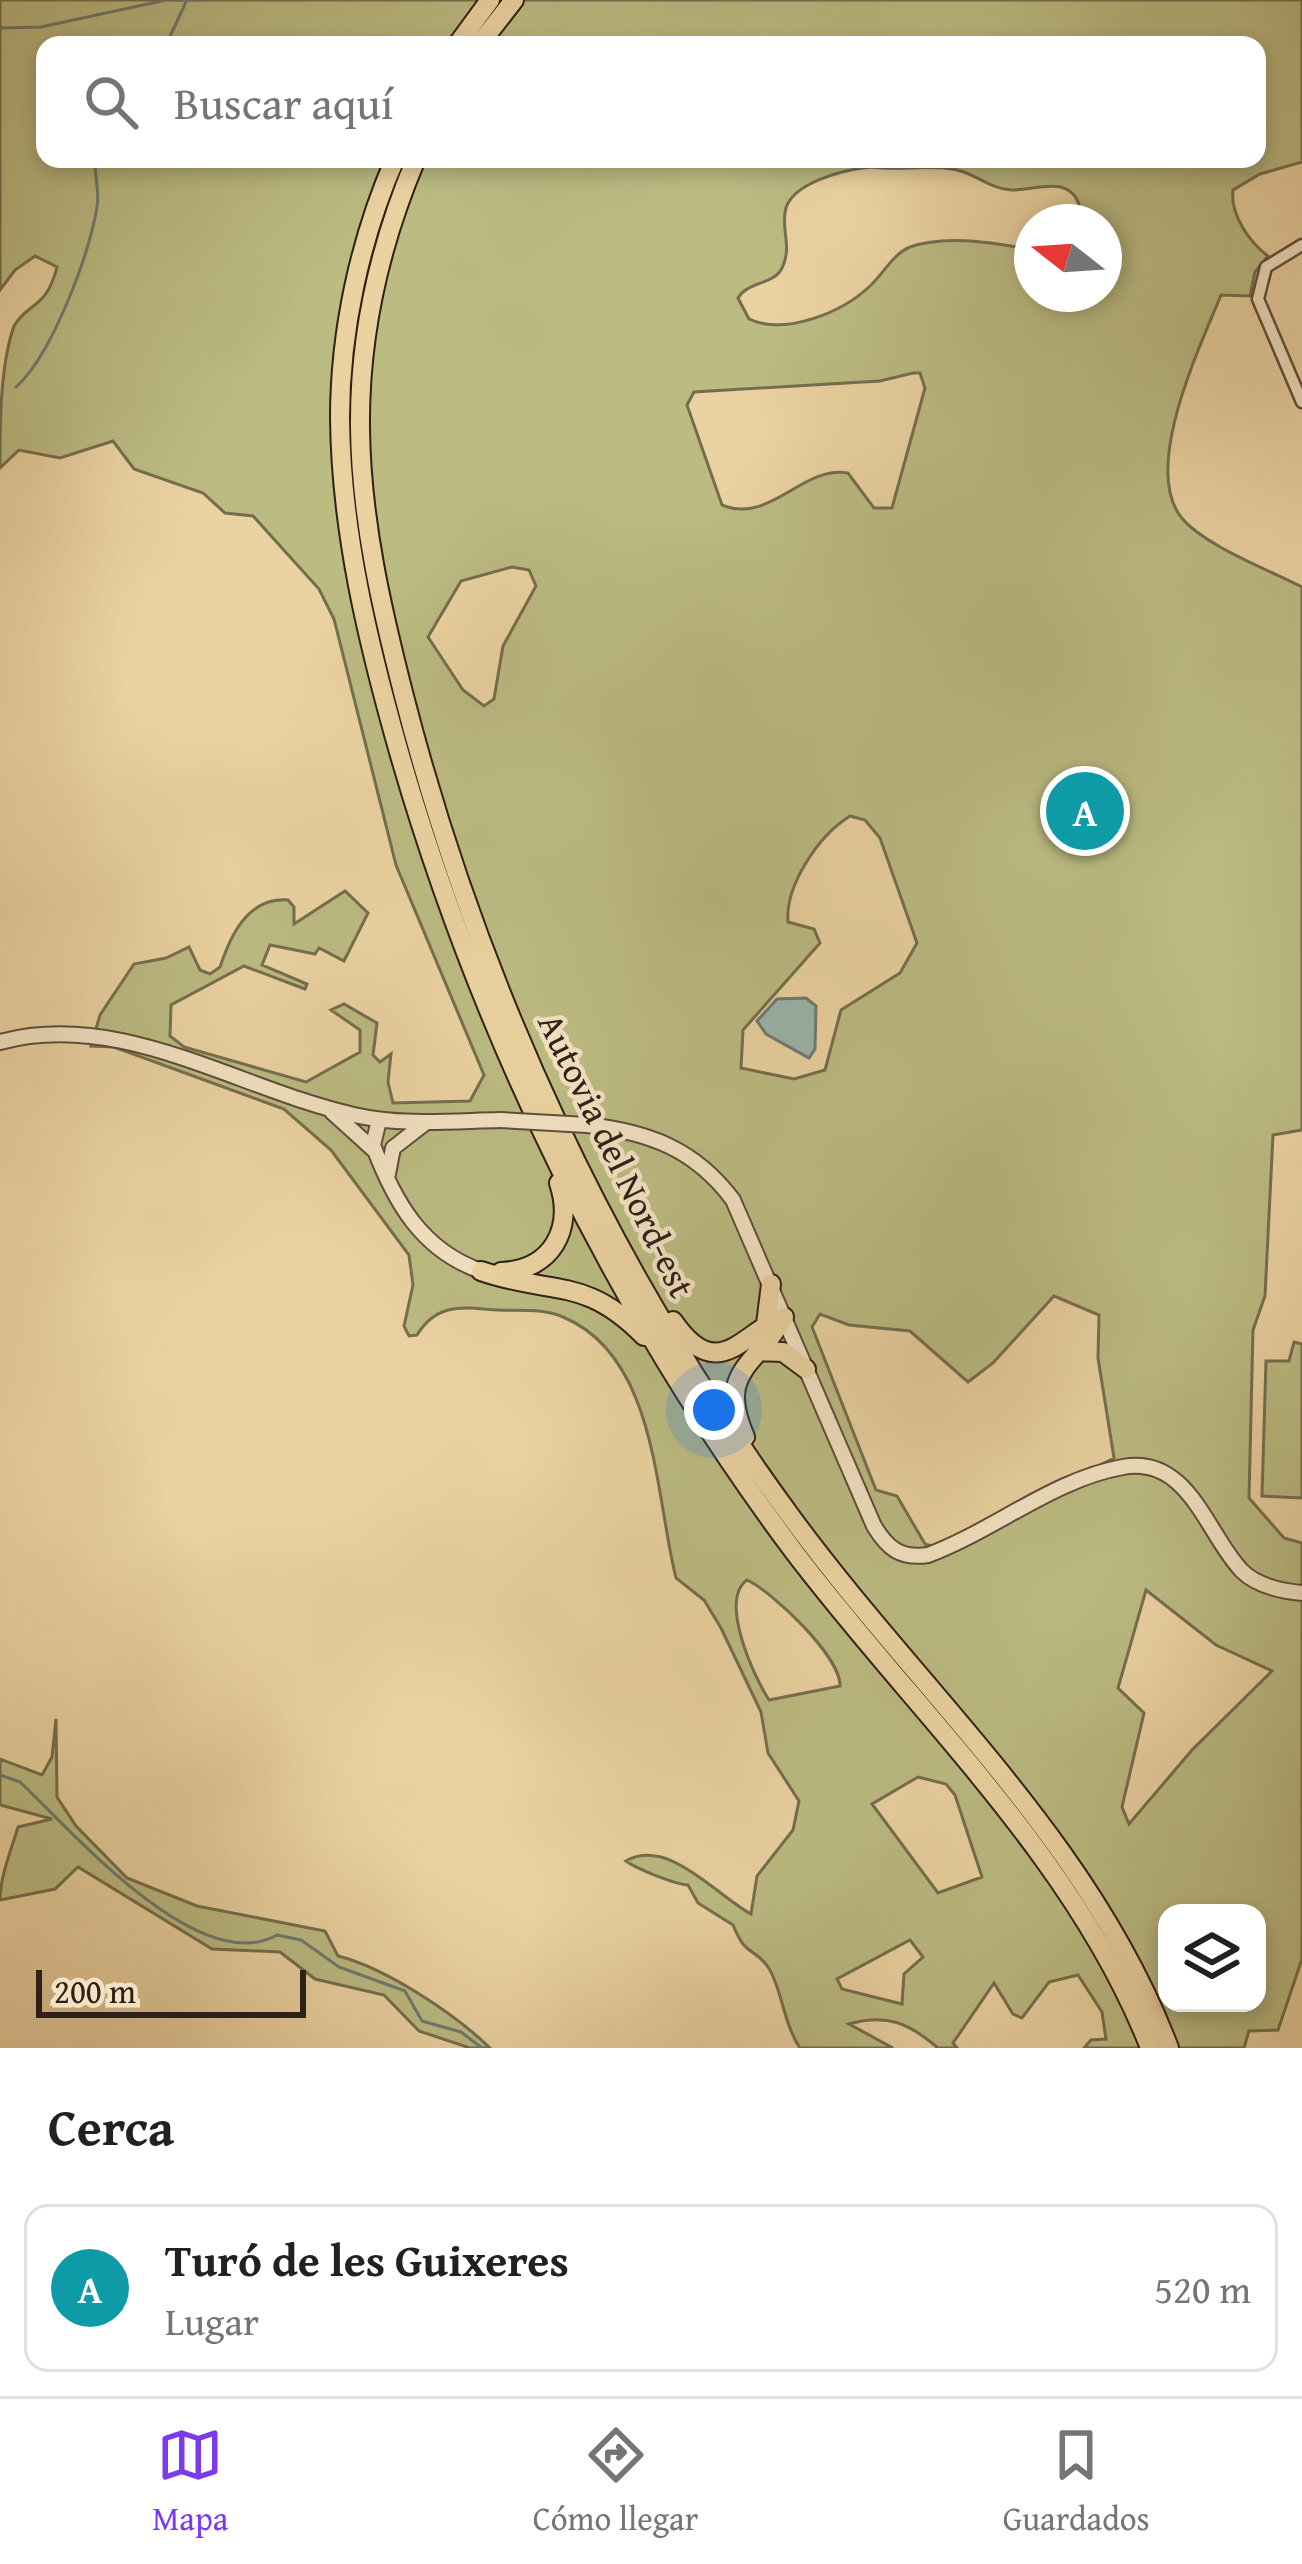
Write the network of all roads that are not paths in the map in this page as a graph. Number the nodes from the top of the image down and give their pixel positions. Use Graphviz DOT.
graph roads {
  1 [pos="490,0"];
  2 [pos="514,0"];
  3 [pos="464,36"];
  4 [pos="486,36"];
  5 [pos="392,168"];
  6 [pos="413,168"];
  7 [pos="1302,245"];
  8 [pos="1302,402"];
  9 [pos="0,1042"];
  10 [pos="328,1109"];
  11 [pos="380,1120"];
  12 [pos="427,1122"];
  13 [pos="551,1149"];
  14 [pos="384,1161"];
  15 [pos="481,1271"];
  16 [pos="639,1281"];
  17 [pos="770,1284"];
  18 [pos="776,1321"];
  19 [pos="759,1351"];
  20 [pos="664,1357"];
  21 [pos="806,1370"];
  22 [pos="754,1464"];
  23 [pos="1302,1593"];
  24 [pos="1150,2048"];
  25 [pos="1169,2048"];
  1 -- 3 [label="highway"];
  2 -- 4 [label="highway"];
  5 -- 13 [label="highway, Autovia del Nord-est"];
  6 -- 16 [label="highway, Autovia del Nord-est"];
  7 -- 8 [label="street"];
  9 -- 10 [label="street"];
  10 -- 11 [label="street"];
  10 -- 14 [label="street"];
  11 -- 12 [label="street"];
  11 -- 14 [label="street"];
  12 -- 14 [label="street"];
  12 -- 17 [label="street, bridge"];
  13 -- 15 [label="highway"];
  13 -- 20 [label="highway, Autovia del Nord-est"];
  14 -- 15 [label="street"];
  15 -- 20 [label="highway"];
  16 -- 18 [label="highway"];
  16 -- 22 [label="highway, Autovia del Nord-est"];
  17 -- 18 [label="highway"];
  18 -- 19 [label="highway"];
  18 -- 21 [label="street"];
  19 -- 21 [label="highway"];
  19 -- 22 [label="highway"];
  20 -- 24 [label="highway, Autovia del Nord-est"];
  21 -- 23 [label="street"];
  22 -- 25 [label="highway, Autovia del Nord-est"];
}
